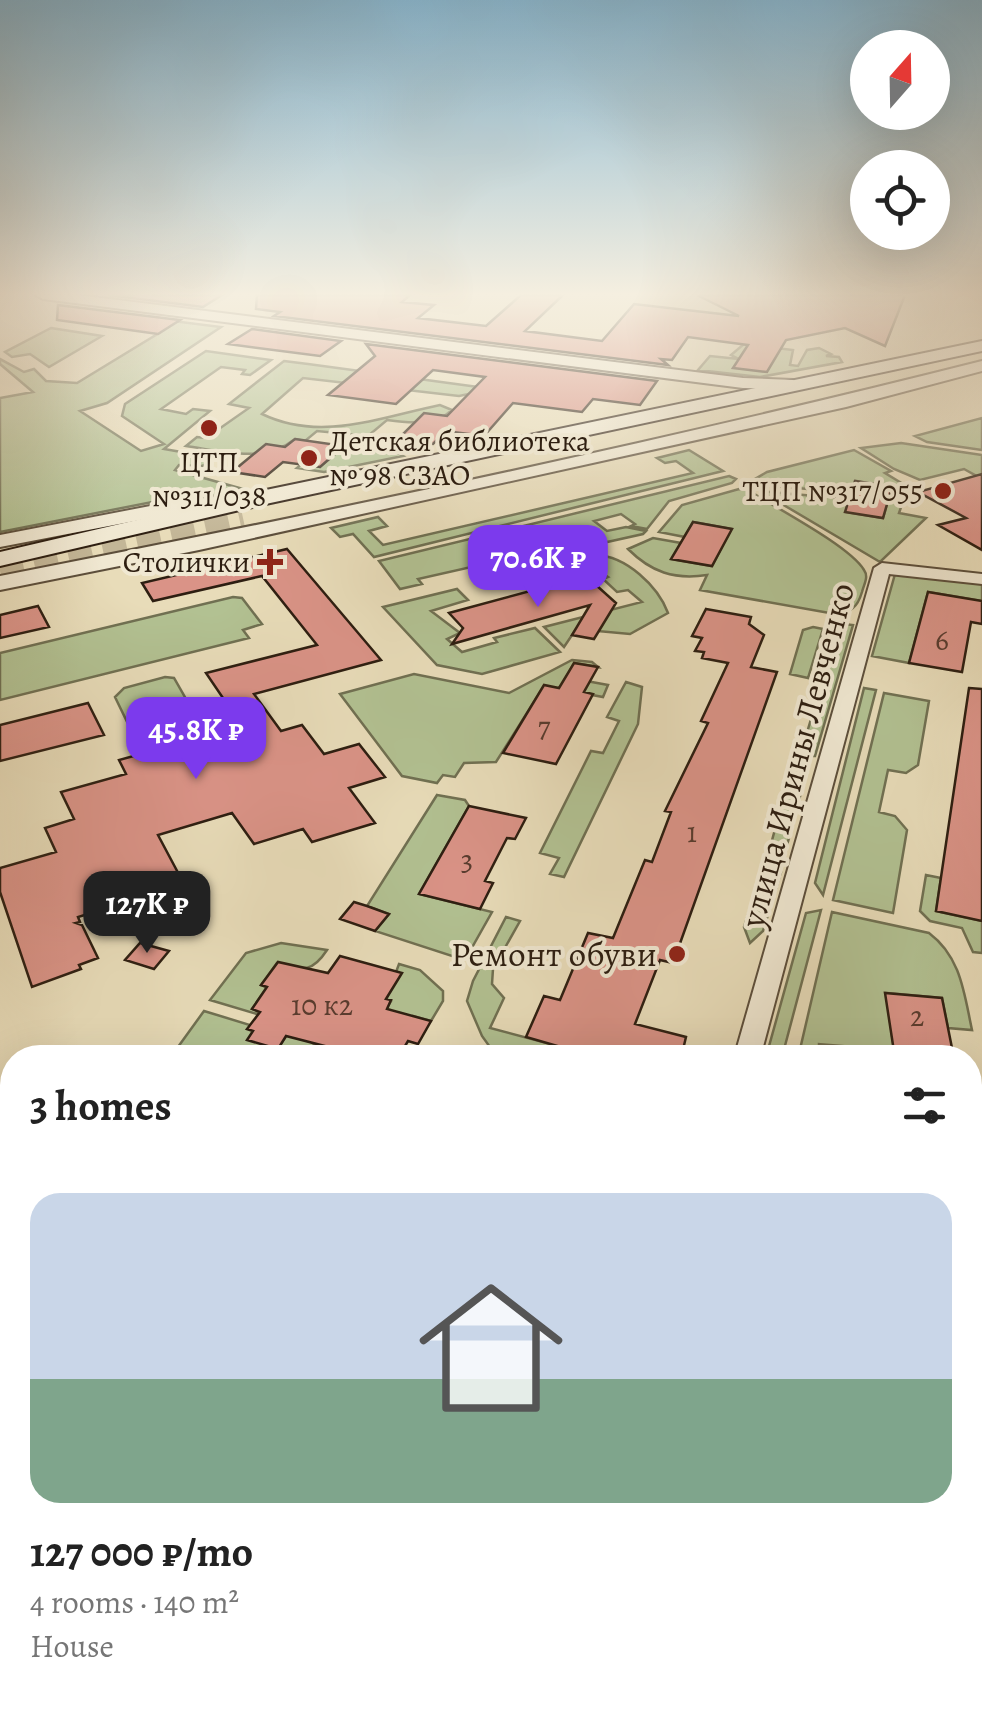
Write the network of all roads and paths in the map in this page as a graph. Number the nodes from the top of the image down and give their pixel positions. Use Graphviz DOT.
graph roads {
  1 [pos="680,375"];
  2 [pos="841,375"];
  3 [pos="929,375"];
  4 [pos="943,375"];
  5 [pos="704,378"];
  6 [pos="793,385"];
  7 [pos="713,402"];
  8 [pos="261,498"];
  9 [pos="244,518"];
  10 [pos="0,542"];
  11 [pos="0,559"];
  12 [pos="982,580"];
  13 [pos="0,584"];
  14 [pos="751,1045"];
  1 -- 5 [label="street"];
  2 -- 6 [label="main road"];
  3 -- 9 [label="main road"];
  4 -- 13 [label="street"];
  5 -- 6 [label="street"];
  5 -- 7 [label="street"];
  6 -- 7 [label="main road"];
  7 -- 8 [label="main road"];
  8 -- 10 [label="street"];
  8 -- 11 [label="main road"];
  12 -- 14 [label="street, улица Ирины Левченко"];
}
